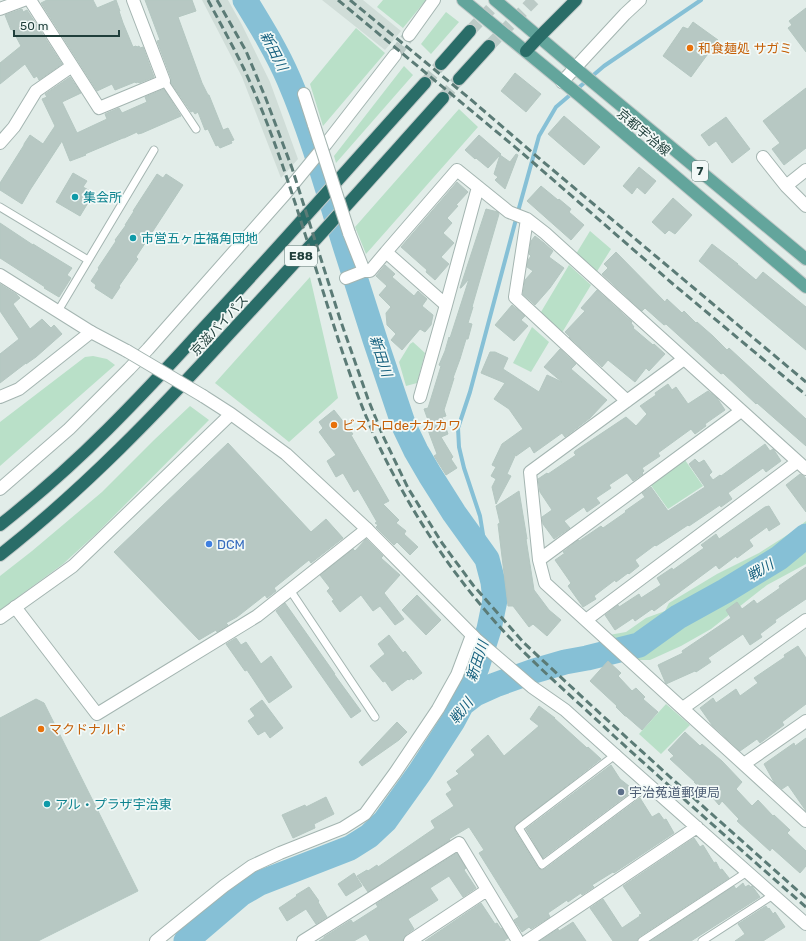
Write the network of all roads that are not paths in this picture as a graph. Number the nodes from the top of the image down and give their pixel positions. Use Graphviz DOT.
graph roads {
  1 [pos="24,0"];
  2 [pos="30,0"];
  3 [pos="133,0"];
  4 [pos="434,0"];
  5 [pos="463,0"];
  6 [pos="495,0"];
  7 [pos="576,0"];
  8 [pos="640,0"];
  9 [pos="0,9"];
  10 [pos="470,32"];
  11 [pos="409,35"];
  12 [pos="539,37"];
  13 [pos="489,46"];
  14 [pos="526,52"];
  15 [pos="395,55"];
  16 [pos="441,64"];
  17 [pos="72,66"];
  18 [pos="579,72"];
  19 [pos="460,79"];
  20 [pos="164,81"];
  21 [pos="425,83"];
  22 [pos="566,84"];
  23 [pos="304,94"];
  24 [pos="443,98"];
  25 [pos="196,129"];
  26 [pos="0,143"];
  27 [pos="154,150"];
  28 [pos="763,157"];
  29 [pos="806,170"];
  30 [pos="786,186"];
  31 [pos="478,187"];
  32 [pos="806,206"];
  33 [pos="0,207"];
  34 [pos="524,218"];
  35 [pos="386,252"];
  36 [pos="806,259"];
  37 [pos="88,260"];
  38 [pos="363,272"];
  39 [pos="0,275"];
  40 [pos="346,278"];
  41 [pos="806,288"];
  42 [pos="446,305"];
  43 [pos="58,311"];
  44 [pos="91,332"];
  45 [pos="684,359"];
  46 [pos="0,397"];
  47 [pos="420,397"];
  48 [pos="627,400"];
  49 [pos="741,411"];
  50 [pos="231,414"];
  51 [pos="802,466"];
  52 [pos="0,489"];
  53 [pos="0,525"];
  54 [pos="367,529"];
  55 [pos="0,555"];
  56 [pos="539,560"];
  57 [pos="290,590"];
  58 [pos="15,608"];
  59 [pos="0,618"];
  60 [pos="586,620"];
  61 [pos="806,620"];
  62 [pos="474,637"];
  63 [pos="683,708"];
  64 [pos="375,717"];
  65 [pos="806,721"];
  66 [pos="615,755"];
  67 [pos="744,764"];
  68 [pos="649,785"];
  69 [pos="806,821"];
  70 [pos="697,827"];
  71 [pos="747,872"];
  72 [pos="487,890"];
  73 [pos="773,895"];
  74 [pos="806,924"];
  75 [pos="532,939"];
  76 [pos="156,941"];
  77 [pos="303,941"];
  78 [pos="410,941"];
  79 [pos="518,941"];
  80 [pos="642,941"];
  81 [pos="702,941"];
  1 -- 9 [label="street"];
  2 -- 17 [label="street"];
  3 -- 20 [label="street"];
  4 -- 11 [label="street"];
  5 -- 14 [label="main road, 京都宇治線 / 7"];
  6 -- 12 [label="main road, 京都宇治線 / 7"];
  7 -- 12 [label="highway"];
  8 -- 18 [label="street"];
  10 -- 16 [label="highway"];
  12 -- 14 [label="highway"];
  12 -- 18 [label="main road, 京都宇治線 / 7"];
  13 -- 19 [label="highway"];
  14 -- 22 [label="main road, 京都宇治線 / 7"];
  15 -- 52 [label="street"];
  17 -- 20 [label="street"];
  17 -- 26 [label="street"];
  18 -- 22 [label="street"];
  18 -- 36 [label="main road, 京都宇治線 / 7"];
  20 -- 25 [label="lane"];
  21 -- 53 [label="highway, 京滋バイパス / E88"];
  22 -- 41 [label="main road, 京都宇治線 / 7"];
  23 -- 38 [label="street, bridge"];
  24 -- 55 [label="highway, 京滋バイパス / E88"];
  27 -- 37 [label="lane"];
  28 -- 30 [label="street"];
  29 -- 30 [label="street"];
  30 -- 32 [label="street"];
  31 -- 34 [label="street"];
  31 -- 35 [label="street"];
  31 -- 42 [label="street"];
  33 -- 37 [label="lane"];
  34 -- 45 [label="street"];
  34 -- 48 [label="street"];
  35 -- 38 [label="street"];
  35 -- 42 [label="street"];
  37 -- 43 [label="lane"];
  38 -- 40 [label="street"];
  39 -- 43 [label="street"];
  42 -- 47 [label="street"];
  43 -- 44 [label="street"];
  44 -- 46 [label="street"];
  44 -- 50 [label="street, bridge"];
  45 -- 48 [label="street"];
  45 -- 49 [label="street"];
  48 -- 56 [label="street"];
  49 -- 51 [label="street"];
  49 -- 56 [label="street"];
  50 -- 54 [label="street"];
  50 -- 58 [label="street"];
  51 -- 60 [label="street"];
  54 -- 57 [label="street"];
  54 -- 62 [label="street"];
  56 -- 60 [label="street"];
  57 -- 58 [label="street"];
  57 -- 64 [label="lane"];
  58 -- 59 [label="street"];
  60 -- 63 [label="street"];
  61 -- 63 [label="street"];
  62 -- 66 [label="street"];
  62 -- 76 [label="street"];
  63 -- 67 [label="street"];
  65 -- 67 [label="street"];
  66 -- 68 [label="street"];
  66 -- 68 [label="lane"];
  67 -- 69 [label="street"];
  68 -- 70 [label="street"];
  70 -- 71 [label="street"];
  70 -- 75 [label="street"];
  71 -- 73 [label="street"];
  71 -- 80 [label="lane"];
  72 -- 77 [label="street"];
  72 -- 78 [label="street"];
  72 -- 79 [label="street"];
  73 -- 74 [label="street"];
  73 -- 81 [label="lane"];
}
